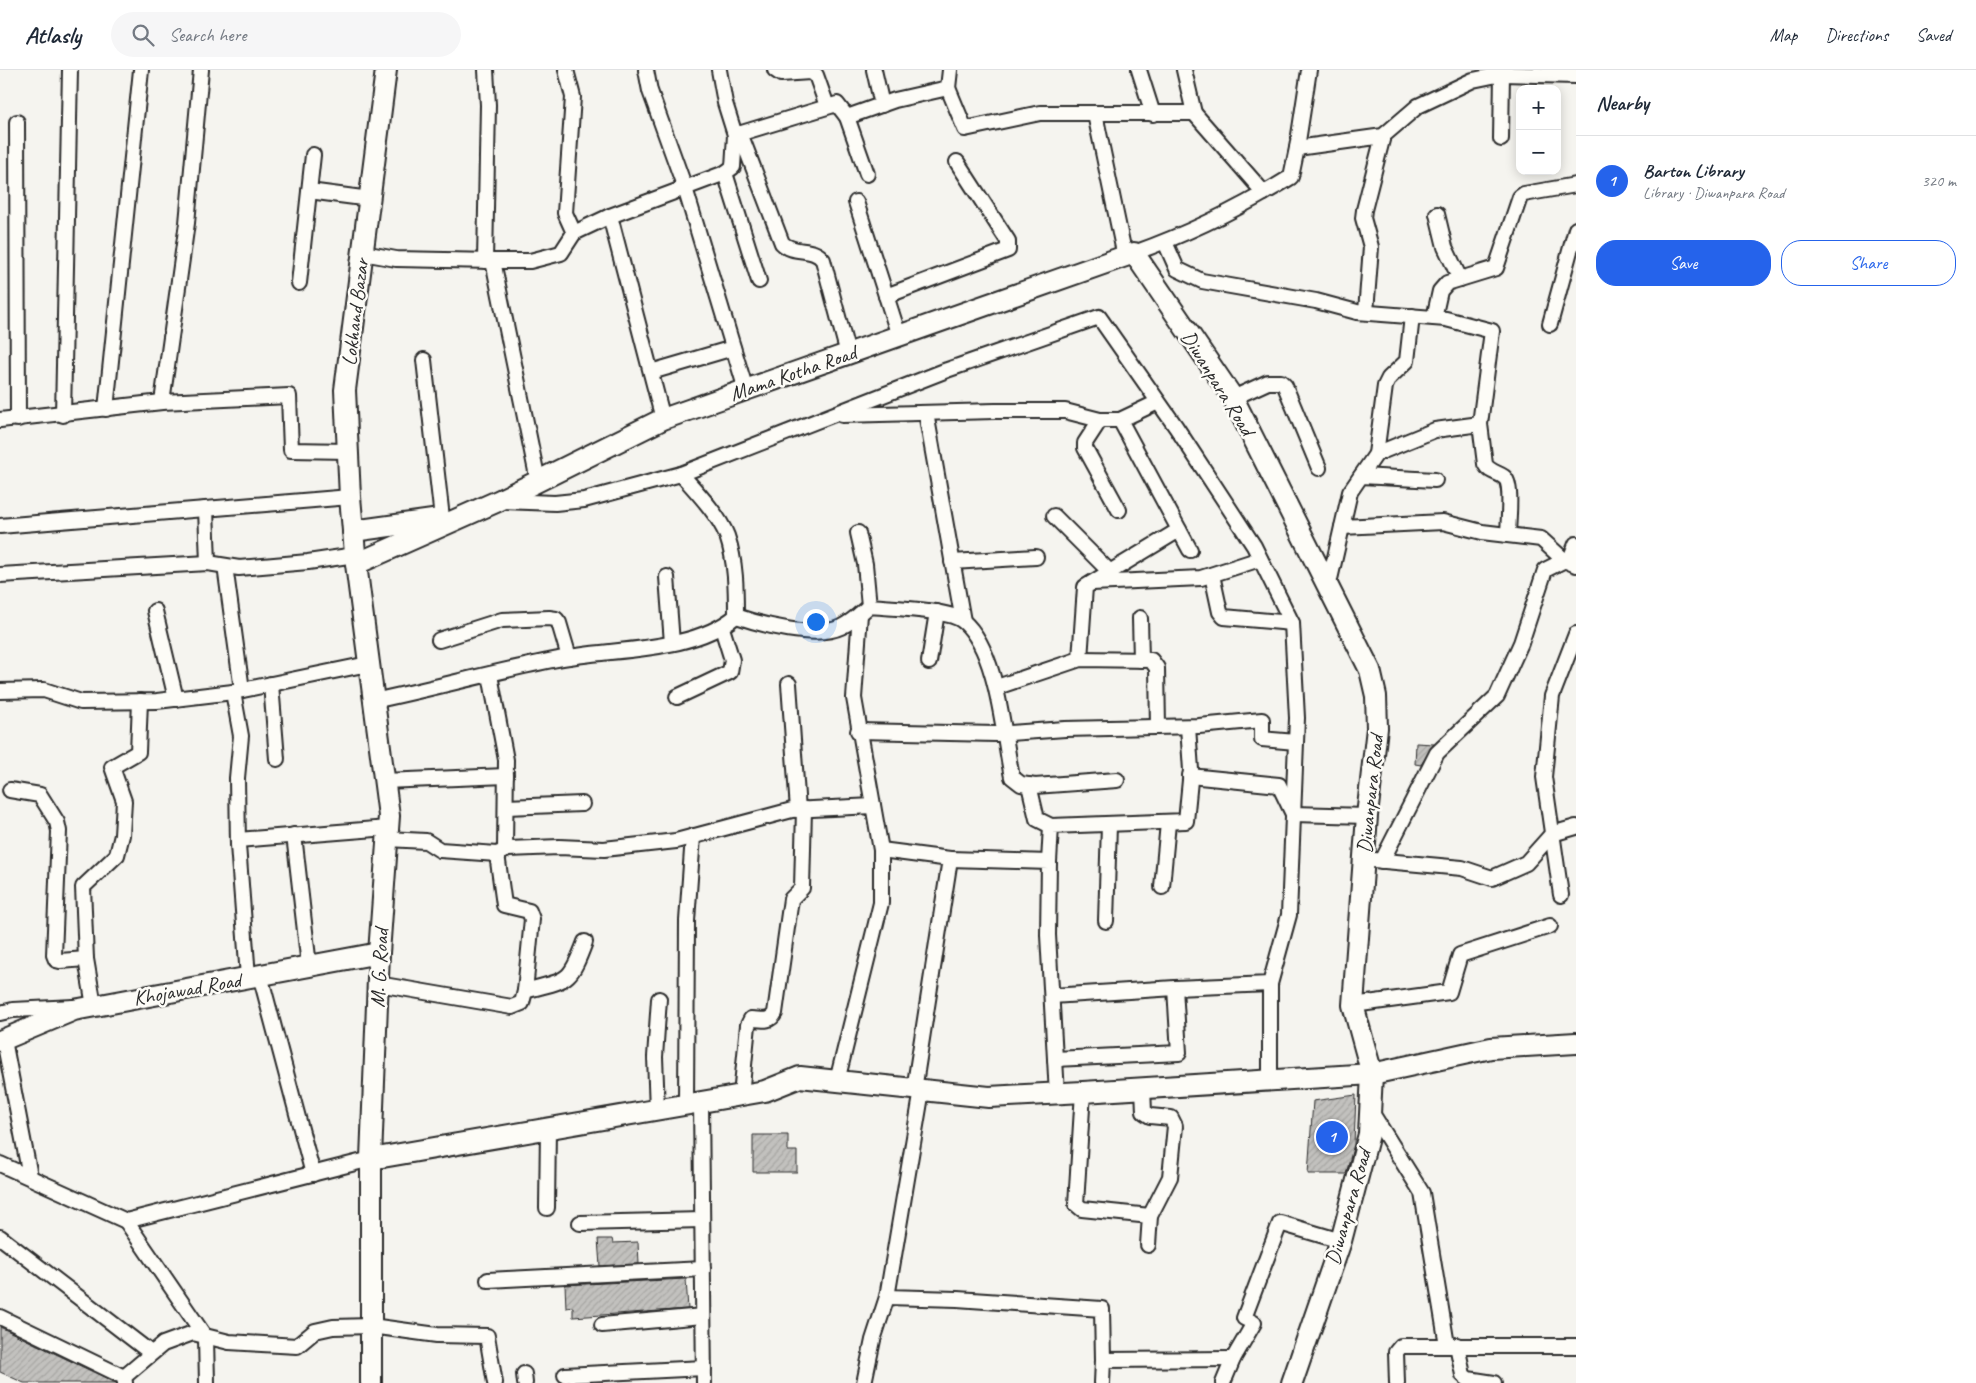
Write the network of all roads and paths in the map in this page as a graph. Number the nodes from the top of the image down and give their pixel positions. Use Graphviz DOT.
graph roads {
  1 [pos="70,70"];
  2 [pos="141,70"];
  3 [pos="202,70"];
  4 [pos="386,70"];
  5 [pos="486,70"];
  6 [pos="566,70"];
  7 [pos="646,70"];
  8 [pos="719,70"];
  9 [pos="775,70"];
  10 [pos="874,70"];
  11 [pos="950,70"];
  12 [pos="1140,70"];
  13 [pos="1184,70"];
  14 [pos="1309,70"];
  15 [pos="1502,72"];
  16 [pos="1576,76"];
  17 [pos="948,88"];
  18 [pos="882,105"];
  19 [pos="827,106"];
  20 [pos="1194,112"];
  21 [pos="1095,114"];
  22 [pos="1153,114"];
  23 [pos="847,117"];
  24 [pos="17,122"];
  25 [pos="738,134"];
  26 [pos="1383,136"];
  27 [pos="1502,139"];
  28 [pos="1297,148"];
  29 [pos="313,155"];
  30 [pos="957,162"];
  31 [pos="725,174"];
  32 [pos="867,174"];
  33 [pos="1576,185"];
  34 [pos="686,188"];
  35 [pos="309,191"];
  36 [pos="1264,193"];
  37 [pos="370,199"];
  38 [pos="856,202"];
  39 [pos="1437,214"];
  40 [pos="610,216"];
  41 [pos="1576,229"];
  42 [pos="574,233"];
  43 [pos="1165,242"];
  44 [pos="363,253"];
  45 [pos="1129,255"];
  46 [pos="489,261"];
  47 [pos="1460,279"];
  48 [pos="759,281"];
  49 [pos="299,283"];
  50 [pos="886,296"];
  51 [pos="1366,312"];
  52 [pos="1412,316"];
  53 [pos="1434,318"];
  54 [pos="1550,324"];
  55 [pos="898,336"];
  56 [pos="733,348"];
  57 [pos="848,354"];
  58 [pos="424,360"];
  59 [pos="651,372"];
  60 [pos="746,390"];
  61 [pos="1233,398"];
  62 [pos="162,402"];
  63 [pos="1158,402"];
  64 [pos="106,409"];
  65 [pos="926,412"];
  66 [pos="63,414"];
  67 [pos="832,415"];
  68 [pos="18,419"];
  69 [pos="663,419"];
  70 [pos="0,420"];
  71 [pos="1100,420"];
  72 [pos="1120,420"];
  73 [pos="1480,424"];
  74 [pos="348,451"];
  75 [pos="1376,454"];
  76 [pos="1318,468"];
  77 [pos="681,474"];
  78 [pos="1361,476"];
  79 [pos="1436,480"];
  80 [pos="538,481"];
  81 [pos="350,497"];
  82 [pos="498,501"];
  83 [pos="206,509"];
  84 [pos="1119,510"];
  85 [pos="462,516"];
  86 [pos="1054,516"];
  87 [pos="442,518"];
  88 [pos="0,526"];
  89 [pos="1342,527"];
  90 [pos="1179,530"];
  91 [pos="353,531"];
  92 [pos="858,532"];
  93 [pos="1508,535"];
  94 [pos="1576,544"];
  95 [pos="1190,550"];
  96 [pos="1036,557"];
  97 [pos="356,559"];
  98 [pos="1260,559"];
  99 [pos="952,562"];
  100 [pos="1570,562"];
  101 [pos="208,563"];
  102 [pos="225,566"];
  103 [pos="1109,571"];
  104 [pos="0,575"];
  105 [pos="1212,575"];
  106 [pos="667,577"];
  107 [pos="1089,583"];
  108 [pos="1328,589"];
  109 [pos="864,610"];
  110 [pos="155,611"];
  111 [pos="937,612"];
  112 [pos="736,616"];
  113 [pos="1140,618"];
  114 [pos="963,621"];
  115 [pos="1292,623"];
  116 [pos="722,628"];
  117 [pos="1576,634"];
  118 [pos="439,640"];
  119 [pos="672,643"];
  120 [pos="569,658"];
  121 [pos="1080,659"];
  122 [pos="1141,660"];
  123 [pos="929,662"];
  124 [pos="368,664"];
  125 [pos="490,675"];
  126 [pos="271,684"];
  127 [pos="789,684"];
  128 [pos="996,687"];
  129 [pos="0,691"];
  130 [pos="238,691"];
  131 [pos="677,697"];
  132 [pos="176,699"];
  133 [pos="140,702"];
  134 [pos="373,702"];
  135 [pos="1158,727"];
  136 [pos="1188,727"];
  137 [pos="858,731"];
  138 [pos="1003,733"];
  139 [pos="1296,742"];
  140 [pos="277,759"];
  141 [pos="506,776"];
  142 [pos="1190,776"];
  143 [pos="1116,780"];
  144 [pos="384,781"];
  145 [pos="1029,785"];
  146 [pos="10,790"];
  147 [pos="582,804"];
  148 [pos="873,806"];
  149 [pos="506,808"];
  150 [pos="801,809"];
  151 [pos="1293,814"];
  152 [pos="1367,816"];
  153 [pos="1168,823"];
  154 [pos="1109,825"];
  155 [pos="1051,826"];
  156 [pos="1576,827"];
  157 [pos="387,834"];
  158 [pos="1552,834"];
  159 [pos="294,835"];
  160 [pos="693,836"];
  161 [pos="238,840"];
  162 [pos="881,850"];
  163 [pos="501,852"];
  164 [pos="950,859"];
  165 [pos="1373,860"];
  166 [pos="1049,862"];
  167 [pos="1162,886"];
  168 [pos="1561,895"];
  169 [pos="1106,921"];
  170 [pos="1550,926"];
  171 [pos="585,942"];
  172 [pos="379,953"];
  173 [pos="86,959"];
  174 [pos="309,966"];
  175 [pos="254,976"];
  176 [pos="378,984"];
  177 [pos="1270,984"];
  178 [pos="1175,988"];
  179 [pos="525,991"];
  180 [pos="1052,996"];
  181 [pos="659,999"];
  182 [pos="1354,1005"];
  183 [pos="94,1006"];
  184 [pos="0,1013"];
  185 [pos="2,1041"];
  186 [pos="1576,1043"];
  187 [pos="1055,1059"];
  188 [pos="1372,1074"];
  189 [pos="1270,1080"];
  190 [pos="837,1081"];
  191 [pos="1143,1088"];
  192 [pos="918,1090"];
  193 [pos="1083,1092"];
  194 [pos="1057,1094"];
  195 [pos="741,1095"];
  196 [pos="694,1104"];
  197 [pos="1370,1109"];
  198 [pos="657,1110"];
  199 [pos="548,1129"];
  200 [pos="371,1159"];
  201 [pos="0,1164"];
  202 [pos="312,1174"];
  203 [pos="30,1176"];
  204 [pos="547,1208"];
  205 [pos="1150,1216"];
  206 [pos="702,1220"];
  207 [pos="126,1221"];
  208 [pos="580,1223"];
  209 [pos="0,1236"];
  210 [pos="1340,1241"];
  211 [pos="1148,1245"];
  212 [pos="703,1269"];
  213 [pos="488,1280"];
  214 [pos="887,1297"];
  215 [pos="703,1316"];
  216 [pos="0,1317"];
  217 [pos="602,1325"];
  218 [pos="371,1326"];
  219 [pos="206,1338"];
  220 [pos="1452,1345"];
  221 [pos="1576,1346"];
  222 [pos="151,1353"];
  223 [pos="1234,1358"];
  224 [pos="1103,1360"];
  225 [pos="704,1368"];
  226 [pos="566,1375"];
  227 [pos="672,1376"];
  228 [pos="124,1380"];
  229 [pos="207,1383"];
  230 [pos="371,1383"];
  231 [pos="495,1383"];
  232 [pos="704,1383"];
  233 [pos="864,1383"];
  234 [pos="1102,1383"];
  235 [pos="1223,1383"];
  236 [pos="1292,1383"];
  237 [pos="1397,1383"];
  238 [pos="1494,1383"];
  1 -- 66 [label="street"];
  2 -- 64 [label="street"];
  3 -- 62 [label="street"];
  4 -- 37 [label="street, Lokhand Bazar"];
  5 -- 46 [label="street"];
  6 -- 42 [label="street"];
  7 -- 34 [label="street"];
  8 -- 25 [label="street"];
  9 -- 19 [label="street"];
  10 -- 18 [label="street"];
  11 -- 17 [label="street"];
  12 -- 22 [label="street"];
  13 -- 20 [label="street"];
  14 -- 28 [label="street"];
  15 -- 16 [label="street"];
  15 -- 26 [label="street"];
  15 -- 27 [label="street"];
  17 -- 18 [label="street"];
  17 -- 21 [label="street"];
  18 -- 23 [label="street"];
  19 -- 23 [label="street"];
  19 -- 25 [label="street"];
  20 -- 22 [label="street"];
  20 -- 36 [label="street"];
  21 -- 22 [label="street"];
  21 -- 45 [label="street"];
  23 -- 32 [label="street"];
  24 -- 68 [label="street"];
  25 -- 31 [label="street"];
  25 -- 57 [label="street"];
  26 -- 28 [label="street"];
  26 -- 51 [label="street"];
  28 -- 36 [label="street"];
  29 -- 35 [label="street"];
  30 -- 50 [label="street"];
  31 -- 34 [label="street"];
  31 -- 48 [label="street"];
  33 -- 47 [label="street"];
  34 -- 40 [label="street"];
  34 -- 56 [label="street"];
  35 -- 37 [label="street"];
  35 -- 49 [label="street"];
  36 -- 43 [label="street"];
  37 -- 44 [label="street, Lokhand Bazar"];
  38 -- 50 [label="street"];
  39 -- 47 [label="street"];
  40 -- 42 [label="street"];
  40 -- 59 [label="street"];
  41 -- 54 [label="street"];
  42 -- 46 [label="street"];
  43 -- 45 [label="street"];
  43 -- 51 [label="street"];
  44 -- 46 [label="street"];
  44 -- 74 [label="street, Lokhand Bazar"];
  45 -- 55 [label="street, Mama Kotha Road"];
  45 -- 61 [label="street, Diwanpara Road"];
  46 -- 80 [label="street"];
  47 -- 53 [label="street"];
  50 -- 55 [label="street"];
  51 -- 52 [label="street"];
  52 -- 53 [label="street"];
  52 -- 75 [label="street"];
  53 -- 73 [label="street"];
  55 -- 57 [label="street, Mama Kotha Road"];
  56 -- 59 [label="street"];
  56 -- 60 [label="street"];
  57 -- 60 [label="street, Mama Kotha Road"];
  58 -- 87 [label="street"];
  59 -- 69 [label="street"];
  60 -- 69 [label="street, Mama Kotha Road"];
  61 -- 76 [label="street"];
  61 -- 108 [label="street, Diwanpara Road"];
  62 -- 64 [label="street"];
  62 -- 74 [label="street"];
  63 -- 67 [label="street"];
  63 -- 72 [label="street"];
  63 -- 98 [label="street"];
  64 -- 66 [label="street"];
  65 -- 67 [label="street"];
  65 -- 71 [label="street"];
  65 -- 99 [label="street"];
  66 -- 68 [label="street"];
  67 -- 77 [label="street"];
  68 -- 70 [label="street"];
  69 -- 80 [label="street, Mama Kotha Road"];
  71 -- 72 [label="street"];
  71 -- 84 [label="street"];
  72 -- 90 [label="street"];
  73 -- 75 [label="street"];
  73 -- 93 [label="street"];
  74 -- 81 [label="street, Lokhand Bazar"];
  75 -- 78 [label="street"];
  77 -- 82 [label="street"];
  77 -- 112 [label="street"];
  78 -- 79 [label="street"];
  78 -- 89 [label="street"];
  80 -- 82 [label="street, Mama Kotha Road"];
  81 -- 83 [label="street"];
  81 -- 91 [label="street, Lokhand Bazar"];
  82 -- 85 [label="street, Mama Kotha Road"];
  83 -- 88 [label="street"];
  83 -- 101 [label="street"];
  85 -- 87 [label="street, Mama Kotha Road"];
  85 -- 97 [label="street, Mama Kotha Road"];
  86 -- 103 [label="street"];
  87 -- 91 [label="street, Mama Kotha Road"];
  89 -- 93 [label="street"];
  89 -- 108 [label="street"];
  90 -- 95 [label="street"];
  90 -- 103 [label="street"];
  91 -- 97 [label="street, Lokhand Bazar"];
  92 -- 109 [label="street"];
  93 -- 100 [label="street"];
  94 -- 100 [label="street"];
  96 -- 99 [label="street"];
  97 -- 102 [label="street"];
  97 -- 124 [label="street, M. G. Road"];
  98 -- 105 [label="street"];
  98 -- 115 [label="street"];
  99 -- 114 [label="street"];
  100 -- 165 [label="street"];
  101 -- 102 [label="street"];
  101 -- 104 [label="street"];
  102 -- 130 [label="street"];
  103 -- 107 [label="street"];
  105 -- 107 [label="street"];
  105 -- 115 [label="street"];
  106 -- 119 [label="street"];
  107 -- 121 [label="street"];
  108 -- 152 [label="street, Diwanpara Road"];
  109 -- 111 [label="street"];
  109 -- 112 [label="street"];
  109 -- 137 [label="street"];
  110 -- 132 [label="street"];
  111 -- 114 [label="street"];
  111 -- 123 [label="street"];
  112 -- 116 [label="street"];
  113 -- 122 [label="street"];
  114 -- 128 [label="street"];
  115 -- 139 [label="street"];
  116 -- 119 [label="street"];
  116 -- 131 [label="street"];
  117 -- 158 [label="street"];
  118 -- 120 [label="street"];
  119 -- 120 [label="street"];
  120 -- 125 [label="street"];
  121 -- 122 [label="street"];
  121 -- 128 [label="street"];
  122 -- 135 [label="street"];
  124 -- 126 [label="street"];
  124 -- 134 [label="street, M. G. Road"];
  125 -- 134 [label="street"];
  125 -- 141 [label="street"];
  126 -- 130 [label="street"];
  126 -- 140 [label="street"];
  127 -- 150 [label="street"];
  128 -- 138 [label="street"];
  129 -- 133 [label="street"];
  130 -- 132 [label="street"];
  130 -- 161 [label="street"];
  132 -- 133 [label="street"];
  133 -- 173 [label="street"];
  134 -- 144 [label="street, M. G. Road"];
  135 -- 136 [label="street"];
  135 -- 138 [label="street"];
  136 -- 139 [label="street"];
  136 -- 142 [label="street"];
  137 -- 138 [label="street"];
  137 -- 148 [label="street"];
  138 -- 145 [label="street"];
  139 -- 151 [label="street"];
  141 -- 144 [label="street"];
  141 -- 149 [label="street"];
  142 -- 151 [label="street"];
  142 -- 153 [label="street"];
  143 -- 145 [label="street"];
  144 -- 157 [label="street, M. G. Road"];
  145 -- 155 [label="street"];
  146 -- 173 [label="street"];
  147 -- 149 [label="street"];
  148 -- 150 [label="street"];
  148 -- 162 [label="street"];
  149 -- 163 [label="street"];
  150 -- 160 [label="street"];
  150 -- 195 [label="street"];
  151 -- 152 [label="street"];
  151 -- 177 [label="street"];
  152 -- 165 [label="street, Diwanpara Road"];
  153 -- 154 [label="street"];
  153 -- 167 [label="street"];
  154 -- 155 [label="street"];
  154 -- 169 [label="street"];
  155 -- 166 [label="street"];
  156 -- 158 [label="street"];
  157 -- 159 [label="street"];
  157 -- 163 [label="street"];
  157 -- 172 [label="street, M. G. Road"];
  158 -- 165 [label="street"];
  158 -- 168 [label="street"];
  159 -- 161 [label="street"];
  159 -- 174 [label="street"];
  160 -- 163 [label="street"];
  160 -- 196 [label="street"];
  161 -- 175 [label="street"];
  162 -- 164 [label="street"];
  162 -- 190 [label="street"];
  163 -- 179 [label="street"];
  164 -- 166 [label="street"];
  164 -- 192 [label="street"];
  165 -- 182 [label="street, Diwanpara Road"];
  166 -- 180 [label="street"];
  170 -- 182 [label="street"];
  171 -- 179 [label="street"];
  172 -- 174 [label="street, Khojawad Road"];
  172 -- 176 [label="street, M. G. Road"];
  173 -- 183 [label="street"];
  174 -- 175 [label="street, Khojawad Road"];
  175 -- 183 [label="street, Khojawad Road"];
  175 -- 202 [label="street"];
  176 -- 179 [label="street"];
  176 -- 200 [label="street, M. G. Road"];
  177 -- 178 [label="street"];
  177 -- 189 [label="street"];
  178 -- 180 [label="street"];
  178 -- 187 [label="street"];
  180 -- 187 [label="street"];
  181 -- 198 [label="street"];
  182 -- 188 [label="street, Diwanpara Road"];
  183 -- 184 [label="street"];
  183 -- 185 [label="street, Khojawad Road"];
  185 -- 203 [label="street"];
  186 -- 188 [label="street"];
  187 -- 194 [label="street"];
  188 -- 189 [label="street"];
  188 -- 197 [label="street, Diwanpara Road"];
  189 -- 191 [label="street"];
  190 -- 192 [label="street"];
  190 -- 195 [label="street"];
  191 -- 193 [label="street"];
  191 -- 205 [label="street"];
  192 -- 194 [label="street"];
  192 -- 214 [label="street"];
  193 -- 194 [label="street"];
  193 -- 205 [label="street"];
  195 -- 196 [label="street"];
  196 -- 198 [label="street"];
  196 -- 206 [label="street"];
  197 -- 210 [label="street, Diwanpara Road"];
  197 -- 220 [label="street"];
  198 -- 199 [label="street"];
  199 -- 200 [label="street"];
  199 -- 204 [label="street"];
  200 -- 202 [label="street"];
  200 -- 218 [label="street, M. G. Road"];
  201 -- 203 [label="street"];
  202 -- 207 [label="street"];
  203 -- 207 [label="street"];
  205 -- 211 [label="street"];
  206 -- 208 [label="street"];
  206 -- 212 [label="street"];
  207 -- 219 [label="street"];
  209 -- 222 [label="street"];
  210 -- 223 [label="street"];
  210 -- 236 [label="street, Diwanpara Road"];
  212 -- 213 [label="street"];
  212 -- 215 [label="street"];
  214 -- 224 [label="street"];
  214 -- 233 [label="street"];
  215 -- 217 [label="street"];
  215 -- 225 [label="street"];
  216 -- 228 [label="street"];
  218 -- 219 [label="street"];
  218 -- 230 [label="street, M. G. Road"];
  218 -- 231 [label="street"];
  219 -- 222 [label="street"];
  219 -- 229 [label="street"];
  220 -- 221 [label="street"];
  220 -- 237 [label="street"];
  220 -- 238 [label="street"];
  222 -- 228 [label="street"];
  223 -- 224 [label="street"];
  223 -- 235 [label="street"];
  224 -- 234 [label="street"];
  225 -- 227 [label="street"];
  225 -- 232 [label="street"];
  226 -- 227 [label="street"];
}
